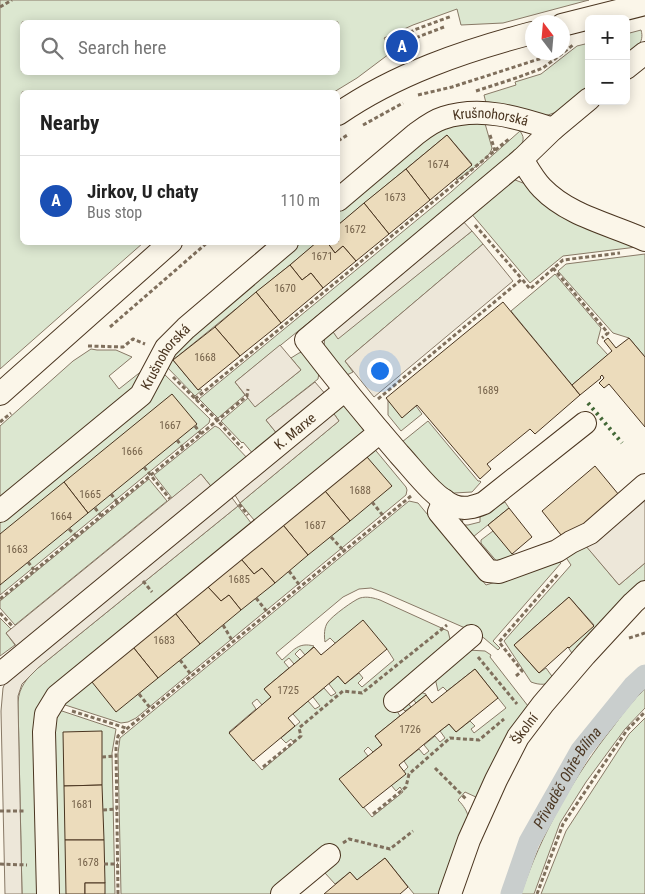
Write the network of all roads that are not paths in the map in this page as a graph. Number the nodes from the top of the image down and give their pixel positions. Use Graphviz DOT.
graph roads {
  1 [pos="645,4"];
  2 [pos="570,23"];
  3 [pos="525,35"];
  4 [pos="645,53"];
  5 [pos="630,65"];
  6 [pos="585,102"];
  7 [pos="340,113"];
  8 [pos="553,129"];
  9 [pos="522,159"];
  10 [pos="340,198"];
  11 [pos="645,240"];
  12 [pos="168,245"];
  13 [pos="283,245"];
  14 [pos="345,390"];
  15 [pos="0,394"];
  16 [pos="585,423"];
  17 [pos="380,432"];
  18 [pos="645,485"];
  19 [pos="444,500"];
  20 [pos="0,511"];
  21 [pos="645,592"];
  22 [pos="468,638"];
  23 [pos="0,674"];
  24 [pos="395,701"];
  25 [pos="330,855"];
  26 [pos="48,894"];
  27 [pos="282,894"];
  28 [pos="450,894"];
  1 -- 2 [label="street"];
  3 -- 7 [label="street"];
  4 -- 5 [label="street"];
  6 -- 8 [label="street"];
  8 -- 9 [label="street"];
  8 -- 10 [label="street, Krušnohorská"];
  9 -- 11 [label="street"];
  9 -- 14 [label="street"];
  12 -- 15 [label="street"];
  13 -- 20 [label="street, Krušnohorská"];
  14 -- 17 [label="street"];
  14 -- 23 [label="street, K. Marxe"];
  16 -- 19 [label="street"];
  17 -- 19 [label="street"];
  17 -- 26 [label="street"];
  18 -- 19 [label="street"];
  21 -- 28 [label="street, Školní"];
  22 -- 24 [label="street"];
  25 -- 27 [label="street"];
}
